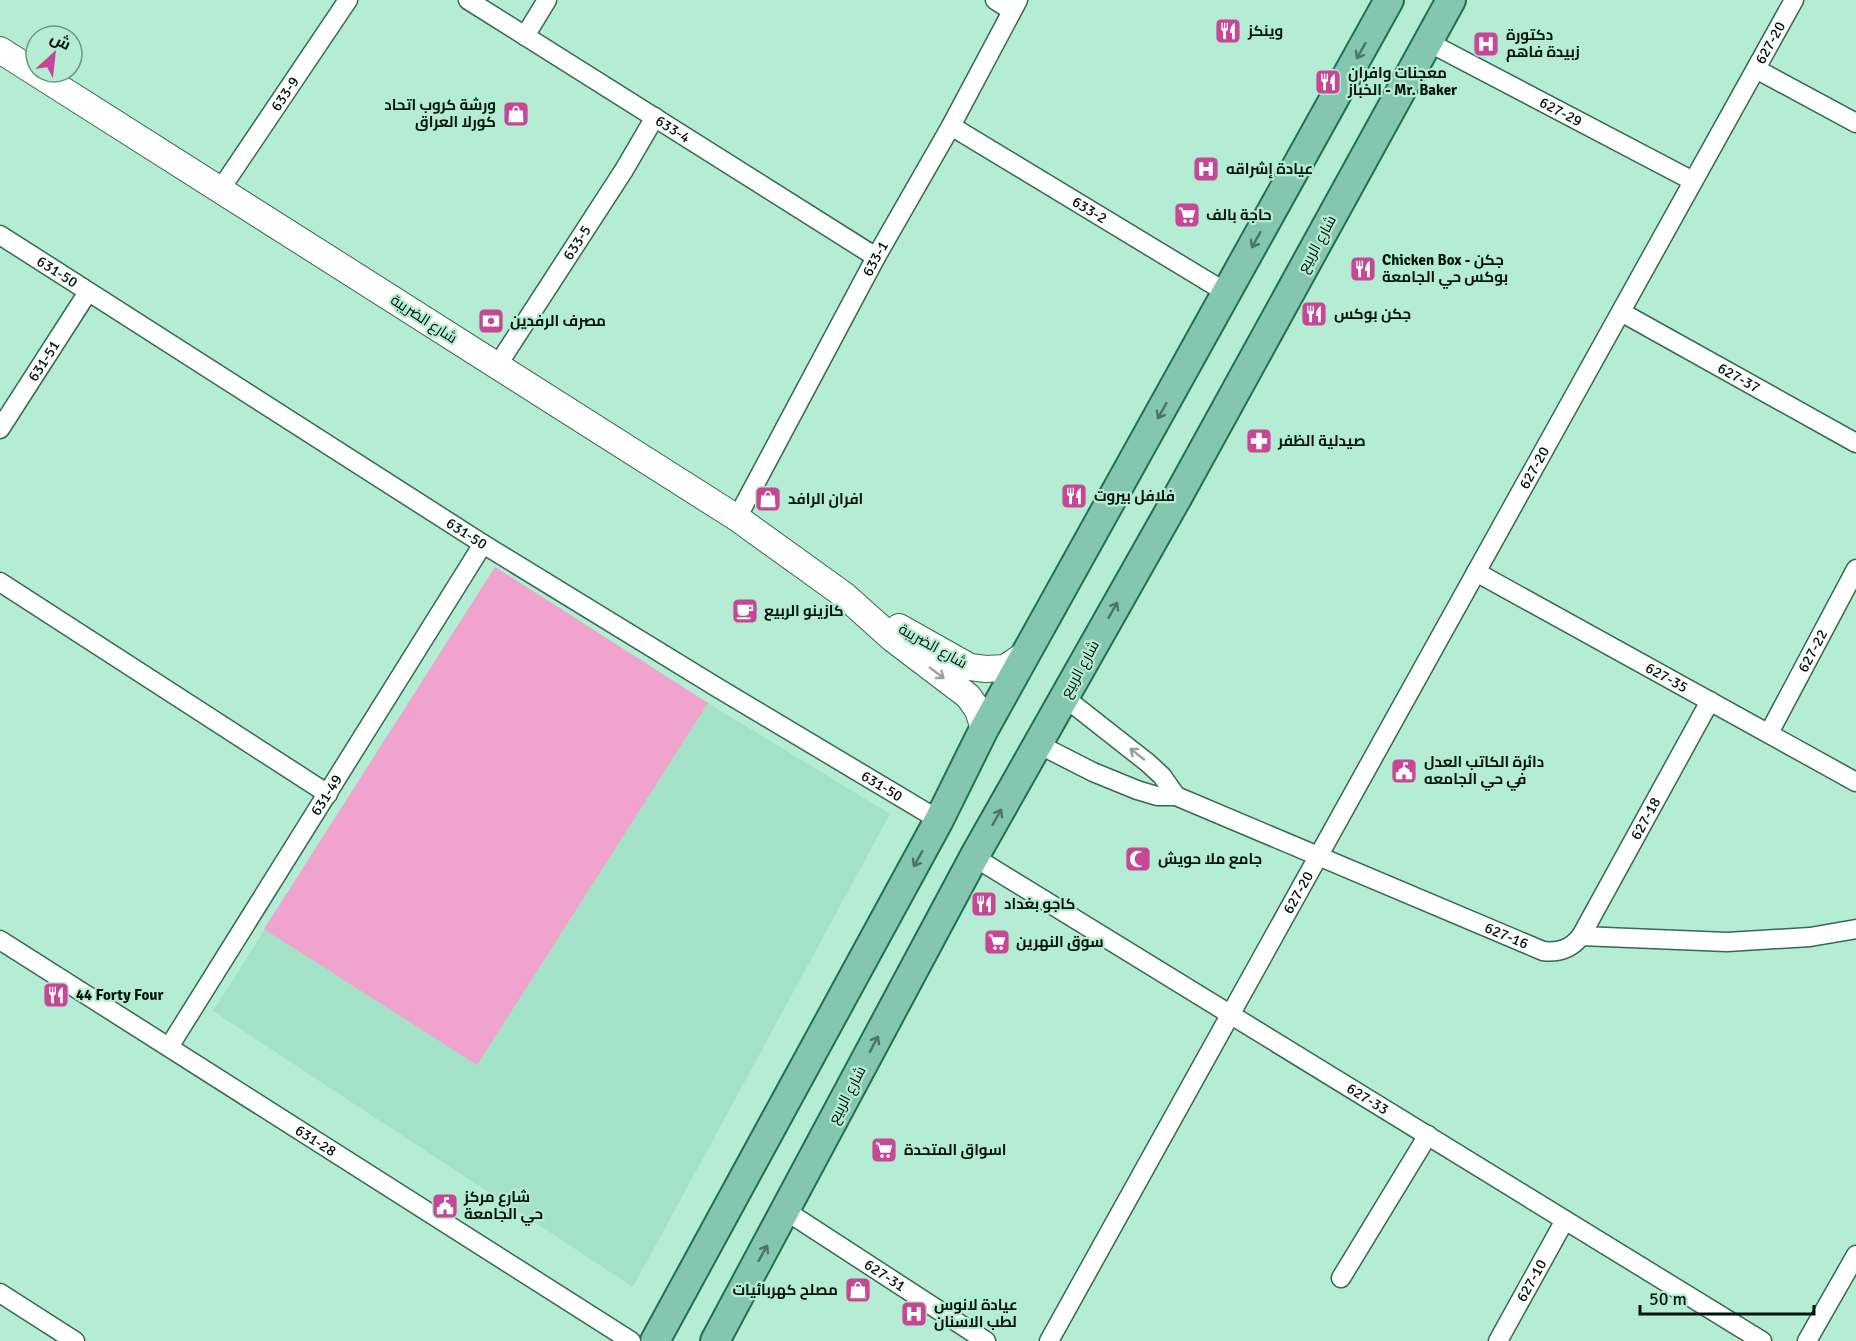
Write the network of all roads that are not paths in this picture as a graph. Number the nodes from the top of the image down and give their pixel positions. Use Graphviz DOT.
graph roads {
  1 [pos="348,0"];
  2 [pos="468,0"];
  3 [pos="547,0"];
  4 [pos="995,0"];
  5 [pos="1389,0"];
  6 [pos="1451,0"];
  7 [pos="1794,0"];
  8 [pos="1015,5"];
  9 [pos="525,36"];
  10 [pos="1428,42"];
  11 [pos="0,50"];
  12 [pos="1756,69"];
  13 [pos="655,117"];
  14 [pos="1856,123"];
  15 [pos="951,126"];
  16 [pos="1694,181"];
  17 [pos="220,190"];
  18 [pos="0,235"];
  19 [pos="876,257"];
  20 [pos="88,292"];
  21 [pos="1227,293"];
  22 [pos="1621,312"];
  23 [pos="497,366"];
  24 [pos="0,429"];
  25 [pos="1856,443"];
  26 [pos="736,518"];
  27 [pos="483,544"];
  28 [pos="1856,568"];
  29 [pos="1476,572"];
  30 [pos="0,582"];
  31 [pos="844,595"];
  32 [pos="1026,654"];
  33 [pos="1064,697"];
  34 [pos="1710,701"];
  35 [pos="984,729"];
  36 [pos="1768,734"];
  37 [pos="1038,744"];
  38 [pos="1856,782"];
  39 [pos="328,795"];
  40 [pos="1176,796"];
  41 [pos="939,820"];
  42 [pos="974,857"];
  43 [pos="1318,857"];
  44 [pos="1856,928"];
  45 [pos="1581,936"];
  46 [pos="0,940"];
  47 [pos="1231,1015"];
  48 [pos="169,1047"];
  49 [pos="1428,1135"];
  50 [pos="786,1211"];
  51 [pos="1565,1220"];
  52 [pos="1856,1255"];
  53 [pos="1341,1278"];
  54 [pos="3,1301"];
  55 [pos="75,1341"];
  56 [pos="631,1341"];
  57 [pos="655,1341"];
  58 [pos="715,1341"];
  59 [pos="986,1341"];
  60 [pos="1049,1341"];
  61 [pos="1498,1341"];
  62 [pos="1762,1341"];
  63 [pos="1807,1341"];
  1 -- 17 [label="street, 633-9"];
  2 -- 9 [label="street, 633-4"];
  3 -- 9 [label="street"];
  4 -- 8 [label="street"];
  5 -- 21 [label="main road, one-way"];
  6 -- 10 [label="main road, شارع الربيع"];
  7 -- 12 [label="street, 627-20"];
  8 -- 15 [label="street, 633-1"];
  9 -- 13 [label="street, 633-4"];
  10 -- 16 [label="street, 627-29"];
  33 -- 10 [label="main road, شارع الربيع, one-way"];
  11 -- 17 [label="street, شارع الضريبة"];
  12 -- 14 [label="street"];
  12 -- 16 [label="street, 627-20"];
  13 -- 19 [label="street, 633-4"];
  13 -- 23 [label="street, 633-5"];
  15 -- 19 [label="street, 633-1"];
  15 -- 21 [label="street, 633-2"];
  16 -- 22 [label="street, 627-20"];
  17 -- 23 [label="street, شارع الضريبة"];
  18 -- 20 [label="street, 631-50"];
  19 -- 26 [label="street, 633-1"];
  20 -- 24 [label="street, 631-51"];
  20 -- 27 [label="street, 631-50"];
  21 -- 32 [label="main road, one-way"];
  22 -- 25 [label="street, 627-37"];
  22 -- 29 [label="street, 627-20"];
  23 -- 26 [label="street, شارع الضريبة"];
  26 -- 31 [label="street, شارع الضريبة"];
  27 -- 39 [label="street, 631-49"];
  27 -- 41 [label="street, 631-50"];
  28 -- 36 [label="street, 627-22"];
  29 -- 34 [label="street, 627-35"];
  29 -- 43 [label="street, 627-20"];
  30 -- 39 [label="street"];
  31 -- 32 [label="street, شارع الضريبة"];
  31 -- 35 [label="street, شارع الضريبة, one-way"];
  32 -- 35 [label="main road"];
  33 -- 37 [label="main road, شارع الربيع"];
  40 -- 33 [label="street, 627-16, one-way"];
  34 -- 36 [label="street, 627-35"];
  34 -- 45 [label="street, 627-18"];
  35 -- 41 [label="main road"];
  36 -- 38 [label="street, 627-35"];
  37 -- 40 [label="street, 627-16"];
  42 -- 37 [label="main road, شارع الربيع, one-way"];
  39 -- 48 [label="street, 631-49"];
  40 -- 43 [label="street, 627-16"];
  41 -- 57 [label="main road, one-way"];
  42 -- 47 [label="street, 627-33"];
  50 -- 42 [label="main road, شارع الربيع, one-way"];
  43 -- 45 [label="street, 627-16"];
  43 -- 47 [label="street, 627-20"];
  44 -- 45 [label="street"];
  46 -- 48 [label="street, 631-28"];
  47 -- 49 [label="street, 627-33"];
  47 -- 60 [label="street, 627-20"];
  48 -- 56 [label="street, 631-28"];
  49 -- 51 [label="street, 627-33"];
  49 -- 53 [label="street"];
  58 -- 50 [label="main road, شارع الربيع, one-way"];
  50 -- 59 [label="street, 627-31"];
  51 -- 61 [label="street, 627-10"];
  51 -- 62 [label="street, 627-33"];
  52 -- 63 [label="street"];
  54 -- 55 [label="street"];
}
